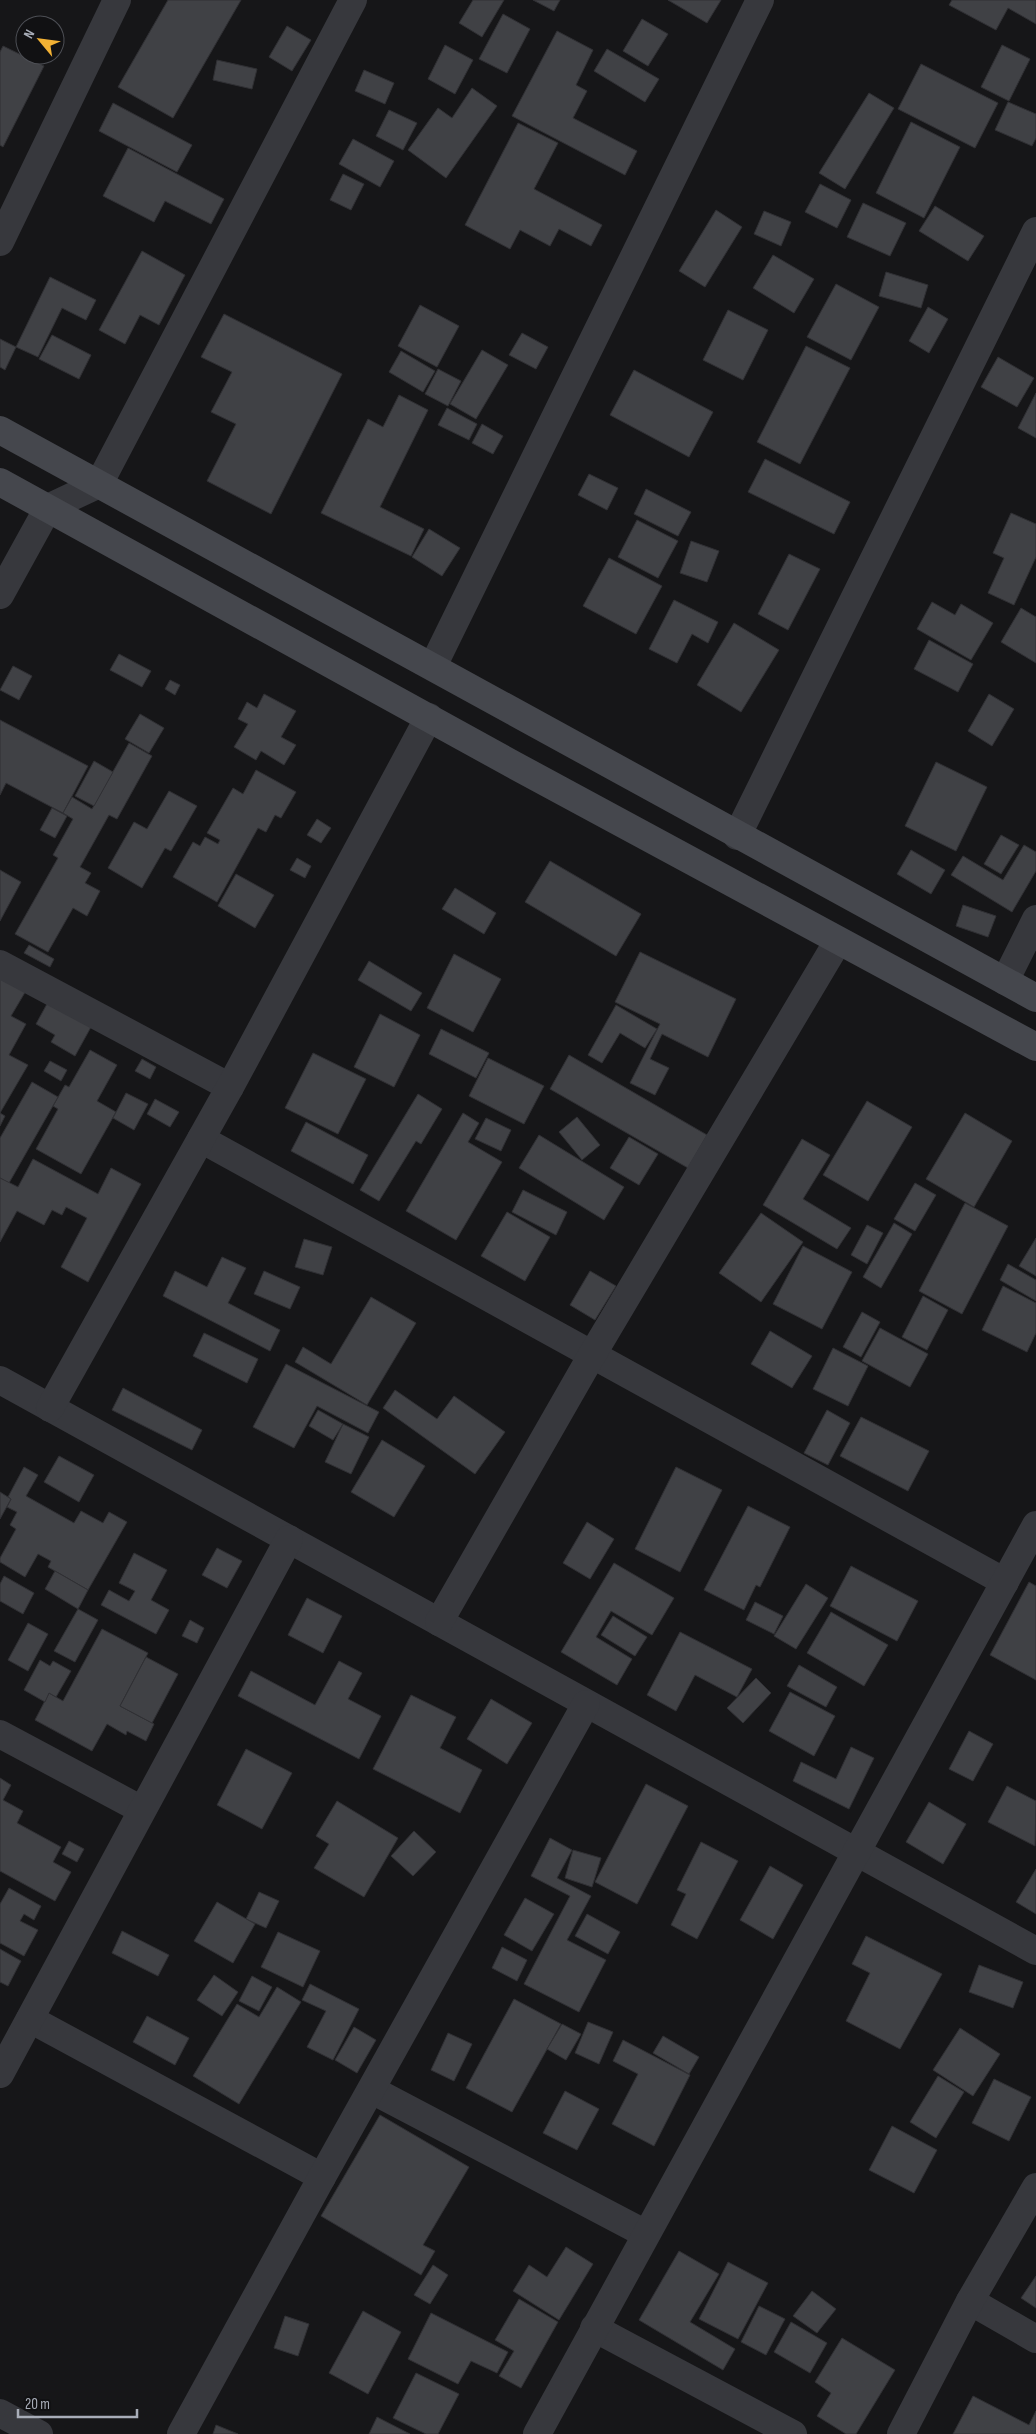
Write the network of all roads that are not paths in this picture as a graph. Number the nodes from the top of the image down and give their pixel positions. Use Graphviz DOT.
graph roads {
  1 [pos="116,0"];
  2 [pos="353,0"];
  3 [pos="760,0"];
  4 [pos="1036,231"];
  5 [pos="0,242"];
  6 [pos="0,430"];
  7 [pos="0,482"];
  8 [pos="99,484"];
  9 [pos="48,508"];
  10 [pos="0,595"];
  11 [pos="432,666"];
  12 [pos="429,717"];
  13 [pos="737,836"];
  14 [pos="1036,920"];
  15 [pos="838,941"];
  16 [pos="0,964"];
  17 [pos="1005,981"];
  18 [pos="1036,998"];
  19 [pos="1036,1047"];
  20 [pos="230,1086"];
  21 [pos="202,1139"];
  22 [pos="592,1355"];
  23 [pos="0,1380"];
  24 [pos="50,1408"];
  25 [pos="1036,1525"];
  26 [pos="289,1539"];
  27 [pos="1005,1582"];
  28 [pos="439,1622"];
  29 [pos="586,1704"];
  30 [pos="0,1734"];
  31 [pos="142,1810"];
  32 [pos="856,1853"];
  33 [pos="1036,1951"];
  34 [pos="30,2019"];
  35 [pos="0,2074"];
  36 [pos="372,2090"];
  37 [pos="322,2177"];
  38 [pos="1036,2187"];
  39 [pos="646,2234"];
  40 [pos="970,2302"];
  41 [pos="594,2328"];
  42 [pos="1036,2339"];
  43 [pos="0,2413"];
  44 [pos="39,2434"];
  45 [pos="181,2434"];
  46 [pos="536,2434"];
  47 [pos="793,2434"];
  48 [pos="900,2434"];
  1 -- 5 [label="street"];
  2 -- 8 [label="street"];
  3 -- 11 [label="street"];
  4 -- 13 [label="street"];
  6 -- 8 [label="main road"];
  7 -- 9 [label="main road"];
  8 -- 9 [label="street"];
  8 -- 11 [label="main road"];
  9 -- 10 [label="street"];
  9 -- 12 [label="main road"];
  11 -- 13 [label="main road"];
  12 -- 15 [label="main road"];
  12 -- 20 [label="street"];
  13 -- 17 [label="main road"];
  14 -- 17 [label="street"];
  15 -- 19 [label="main road"];
  15 -- 22 [label="street"];
  16 -- 20 [label="street"];
  17 -- 18 [label="main road"];
  20 -- 21 [label="street"];
  21 -- 22 [label="street"];
  21 -- 24 [label="street"];
  22 -- 27 [label="street"];
  22 -- 28 [label="street"];
  23 -- 24 [label="street"];
  24 -- 26 [label="street"];
  25 -- 27 [label="street"];
  26 -- 28 [label="street"];
  26 -- 31 [label="street"];
  27 -- 32 [label="street"];
  28 -- 29 [label="street"];
  29 -- 32 [label="street"];
  29 -- 36 [label="street"];
  30 -- 31 [label="street"];
  31 -- 34 [label="street"];
  32 -- 33 [label="street"];
  32 -- 39 [label="street"];
  34 -- 35 [label="street"];
  34 -- 37 [label="street"];
  36 -- 37 [label="street"];
  36 -- 39 [label="street"];
  37 -- 45 [label="street"];
  38 -- 40 [label="street"];
  39 -- 41 [label="street"];
  40 -- 42 [label="street"];
  40 -- 48 [label="street"];
  41 -- 46 [label="street"];
  41 -- 47 [label="street"];
  43 -- 44 [label="street"];
}
